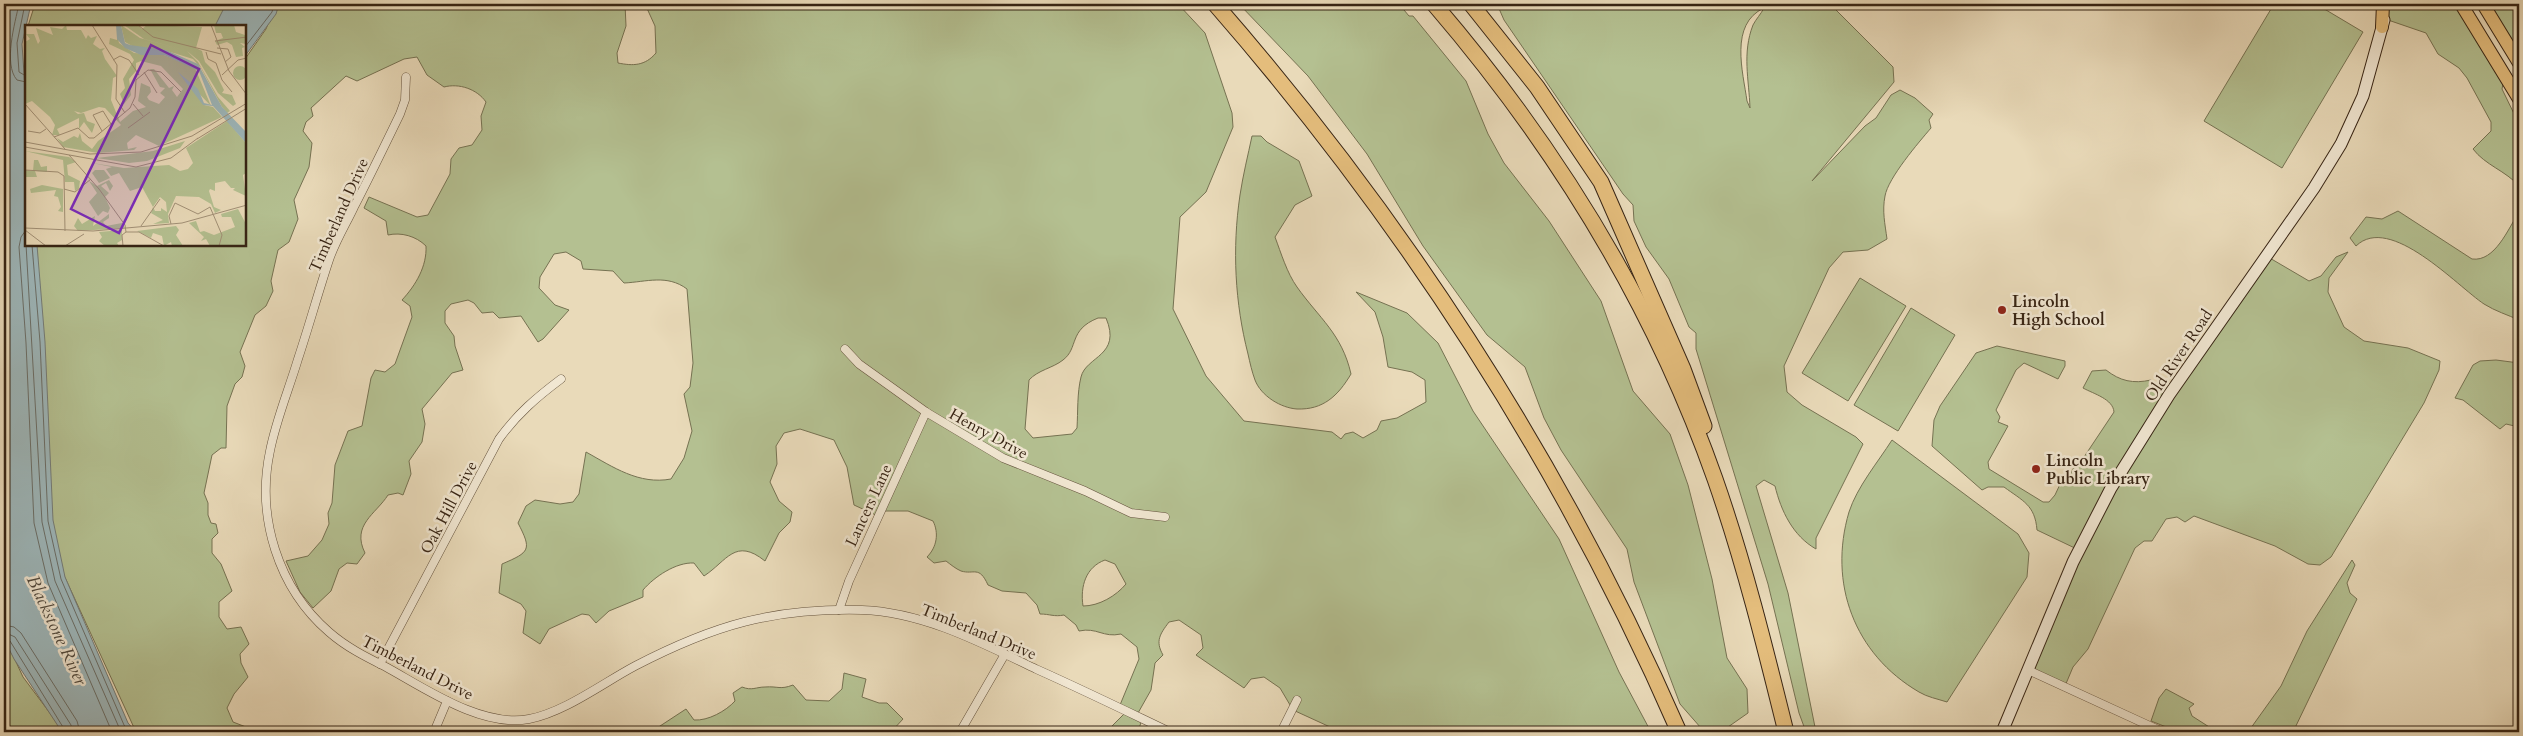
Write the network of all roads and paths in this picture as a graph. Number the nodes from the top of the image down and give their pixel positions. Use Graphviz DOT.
graph roads {
  1 [pos="1215,4"];
  2 [pos="1434,4"];
  3 [pos="1471,4"];
  4 [pos="2383,4"];
  5 [pos="2388,4"];
  6 [pos="2461,4"];
  7 [pos="2483,4"];
  8 [pos="2382,27"];
  9 [pos="2519,63"];
  10 [pos="406,77"];
  11 [pos="2519,99"];
  12 [pos="845,350"];
  13 [pos="561,379"];
  14 [pos="926,412"];
  15 [pos="1726,513"];
  16 [pos="1165,517"];
  17 [pos="839,610"];
  18 [pos="1005,654"];
  19 [pos="380,664"];
  20 [pos="2028,670"];
  21 [pos="446,700"];
  22 [pos="1297,700"];
  23 [pos="434,732"];
  24 [pos="960,732"];
  25 [pos="1170,732"];
  26 [pos="1281,732"];
  27 [pos="1679,732"];
  28 [pos="1786,732"];
  29 [pos="2002,732"];
  30 [pos="2163,732"];
  1 -- 27 [label="highway"];
  2 -- 15 [label="highway"];
  3 -- 15 [label="highway"];
  4 -- 8 [label="main road"];
  5 -- 8 [label="main road, Old River Road"];
  6 -- 11 [label="main road"];
  7 -- 9 [label="main road"];
  8 -- 20 [label="main road, Old River Road"];
  10 -- 19 [label="street, Timberland Drive"];
  12 -- 14 [label="street, Henry Drive"];
  13 -- 19 [label="street, Oak Hill Drive"];
  14 -- 16 [label="street, Henry Drive"];
  14 -- 17 [label="street, Lancers Lane"];
  15 -- 28 [label="highway"];
  17 -- 18 [label="street, Timberland Drive"];
  17 -- 21 [label="street, Timberland Drive"];
  18 -- 24 [label="street"];
  18 -- 25 [label="street, Timberland Drive"];
  19 -- 21 [label="street, Timberland Drive"];
  20 -- 29 [label="main road, Old River Road"];
  20 -- 30 [label="street"];
  21 -- 23 [label="street"];
  22 -- 26 [label="street"];
}
